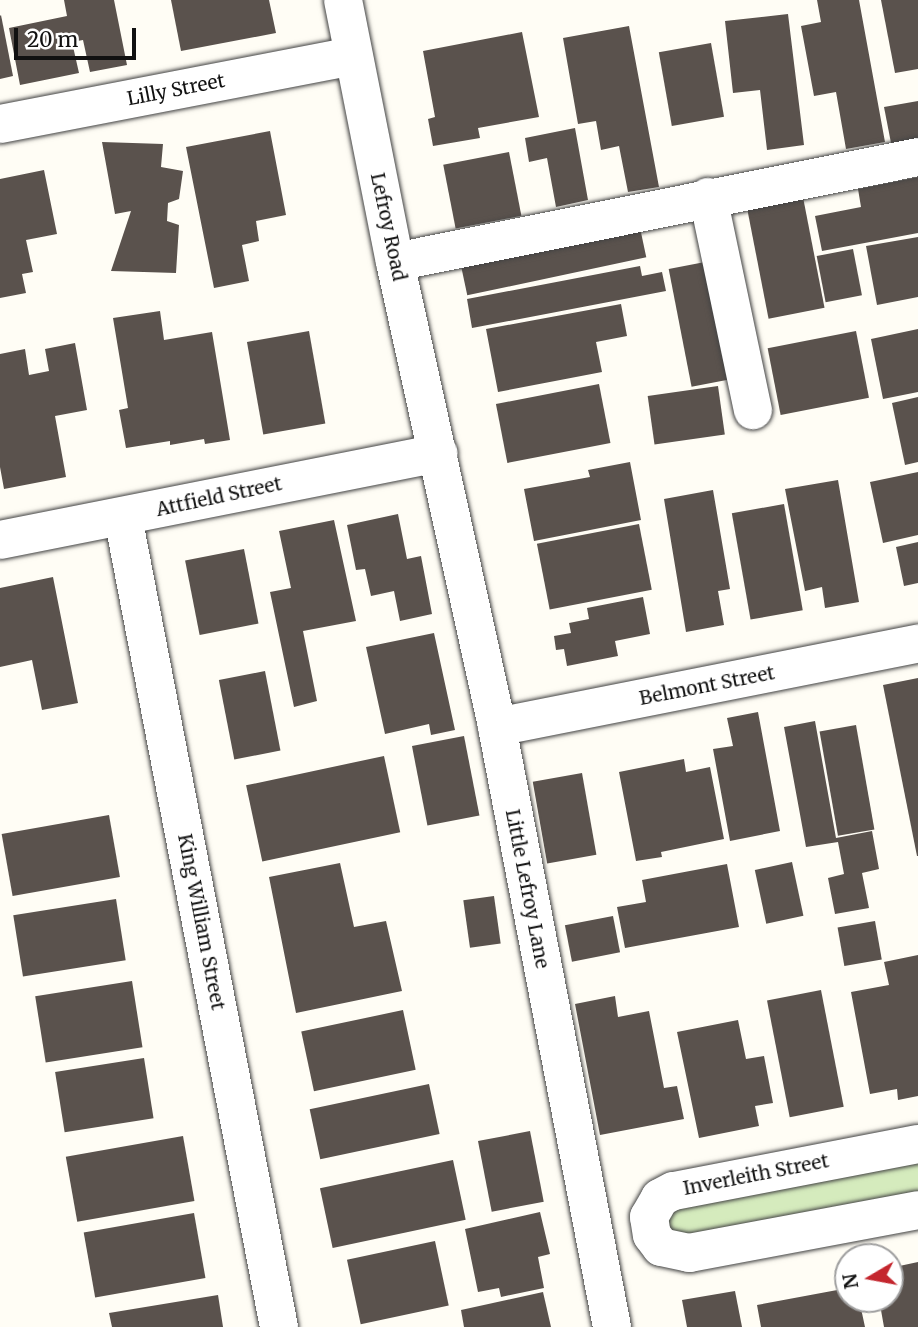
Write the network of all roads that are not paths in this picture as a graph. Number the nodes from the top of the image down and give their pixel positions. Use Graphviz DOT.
graph roads {
  1 [pos="349,1"];
  2 [pos="353,56"];
  3 [pos="0,124"];
  4 [pos="918,157"];
  5 [pos="708,197"];
  6 [pos="395,262"];
  7 [pos="753,410"];
  8 [pos="438,453"];
  9 [pos="123,517"];
  10 [pos="0,540"];
  11 [pos="918,644"];
  12 [pos="497,727"];
  13 [pos="918,1144"];
  14 [pos="918,1210"];
  15 [pos="279,1327"];
  16 [pos="612,1327"];
  1 -- 2 [label="street, Lefroy Road"];
  2 -- 3 [label="street, Lilly Street"];
  2 -- 6 [label="street, Lefroy Road"];
  4 -- 5 [label="street"];
  5 -- 6 [label="street"];
  5 -- 7 [label="street"];
  6 -- 8 [label="street, Lefroy Road"];
  8 -- 9 [label="street, Attfield Street"];
  8 -- 12 [label="street, Little Lefroy Lane"];
  9 -- 10 [label="street, Attfield Street"];
  9 -- 15 [label="street, King William Street"];
  11 -- 12 [label="street, Belmont Street"];
  12 -- 16 [label="street, Little Lefroy Lane"];
  13 -- 14 [label="street, Inverleith Street"];
}
